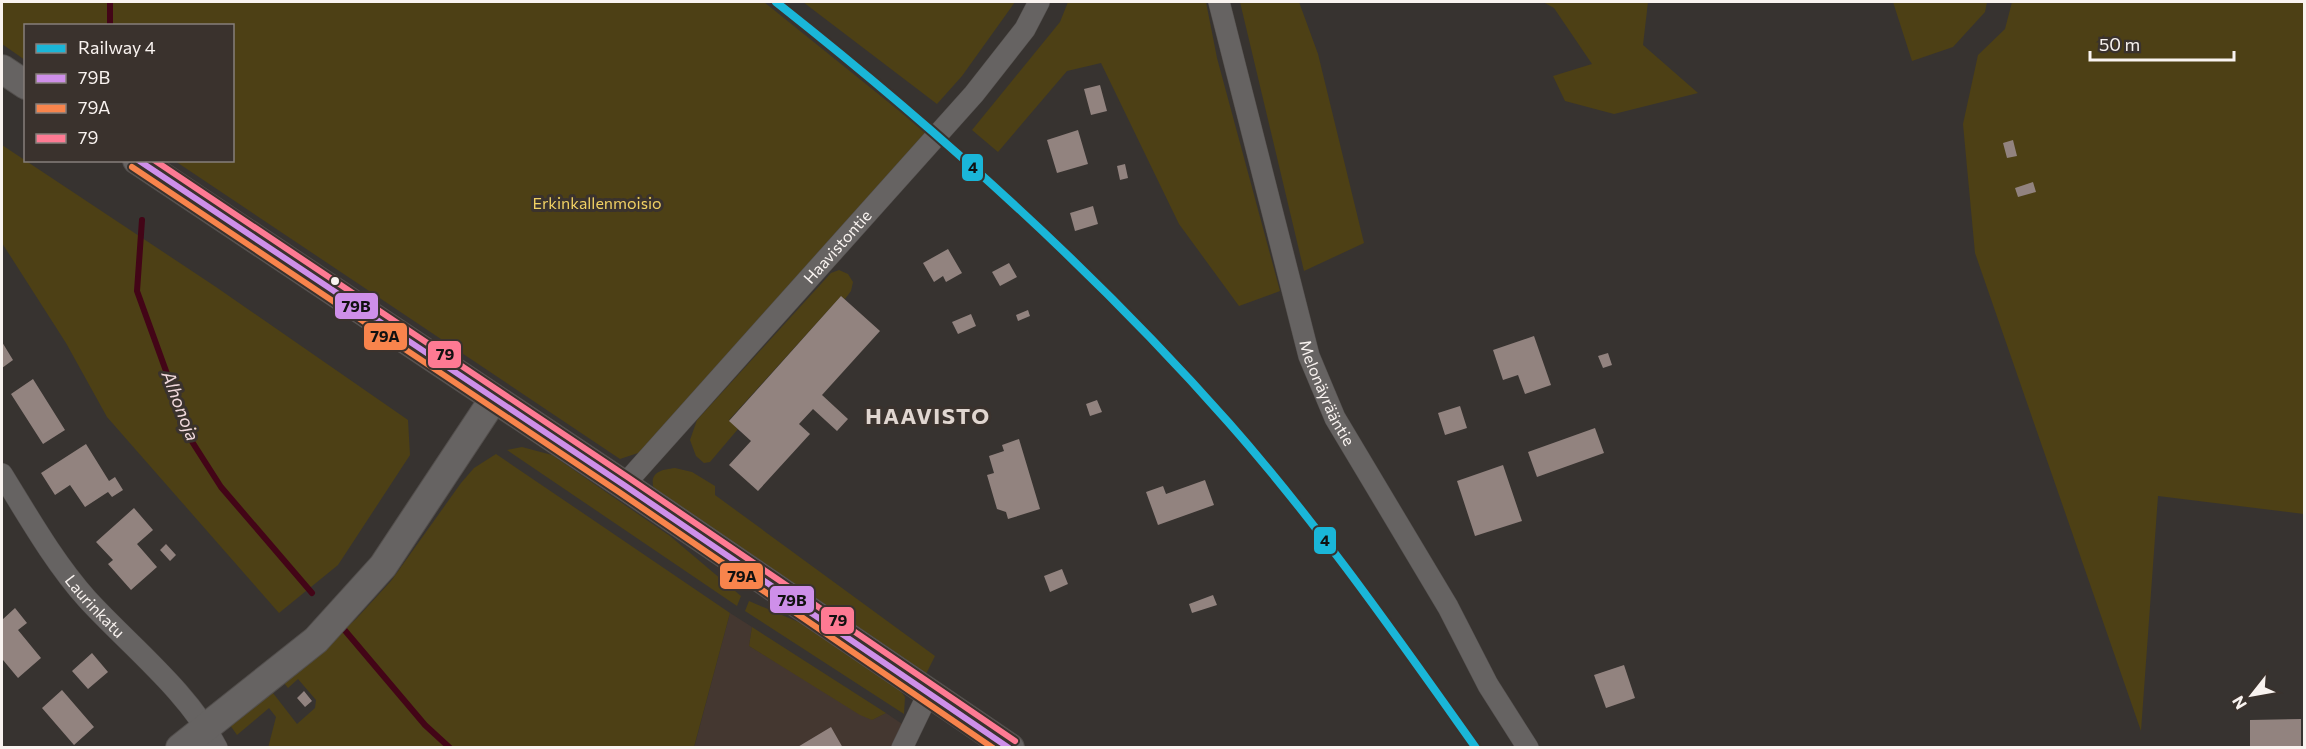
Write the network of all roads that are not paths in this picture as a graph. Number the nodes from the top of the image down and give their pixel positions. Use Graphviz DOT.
graph roads {
  1 [pos="1039,2"];
  2 [pos="1219,2"];
  3 [pos="2,69"];
  4 [pos="24,84"];
  5 [pos="139,162"];
  6 [pos="493,400"];
  7 [pos="2,474"];
  8 [pos="624,485"];
  9 [pos="929,692"];
  10 [pos="210,737"];
  11 [pos="180,747"];
  12 [pos="902,747"];
  13 [pos="1010,747"];
  14 [pos="1528,747"];
  1 -- 8 [label="street, Haavistontie"];
  2 -- 14 [label="street, Melonäyrääntie"];
  3 -- 4 [label="main road"];
  5 -- 6 [label="main road"];
  6 -- 8 [label="main road"];
  6 -- 10 [label="main road"];
  7 -- 10 [label="street, Laurinkatu"];
  8 -- 9 [label="main road"];
  9 -- 12 [label="street"];
  9 -- 13 [label="main road"];
  10 -- 11 [label="main road"];
}
